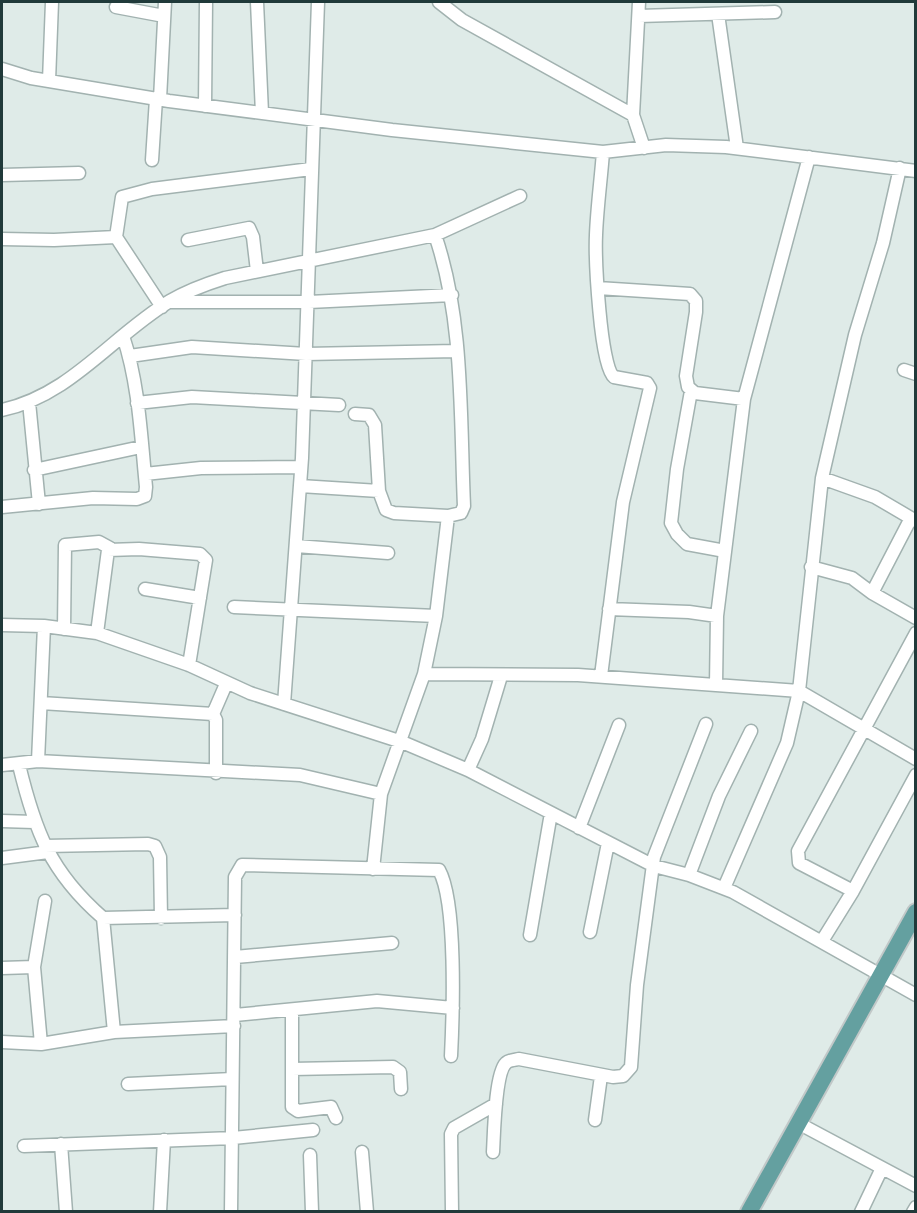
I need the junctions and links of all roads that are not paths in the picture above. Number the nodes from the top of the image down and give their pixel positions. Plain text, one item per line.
1 (52, 2) edge
2 (165, 2) edge
3 (206, 2) edge
4 (257, 2) edge
5 (318, 2) edge
6 (439, 2) edge
7 (639, 2) edge
8 (116, 7) dead end
9 (724, 10) edge
10 (775, 12) dead end
11 (164, 16) junction
12 (639, 16) junction
13 (2, 69) edge
14 (49, 81) junction
15 (158, 99) junction
16 (205, 106) junction
17 (261, 113) junction
18 (633, 115) junction
19 (313, 119) junction
20 (644, 148) junction
21 (736, 148) junction
22 (603, 152) junction
23 (809, 157) junction
24 (152, 160) dead end
25 (900, 168) junction
26 (311, 169) junction
27 (915, 171) edge
28 (79, 172) dead end
29 (2, 175) edge
30 (520, 196) dead end
31 (435, 235) junction
32 (116, 237) junction
33 (2, 238) edge
34 (188, 240) dead end
35 (307, 260) junction
36 (257, 271) junction
37 (598, 288) junction
38 (452, 295) junction
39 (309, 302) junction
40 (166, 304) junction
41 (123, 336) junction
42 (456, 351) junction
43 (306, 354) junction
44 (130, 356) junction
45 (691, 391) junction
46 (744, 399) junction
47 (29, 402) junction
48 (137, 403) junction
49 (304, 404) junction
50 (339, 405) dead end
51 (2, 410) edge
52 (355, 414) dead end
53 (141, 447) junction
54 (301, 467) junction
55 (34, 470) junction
56 (145, 474) junction
57 (822, 478) junction
58 (300, 486) junction
59 (380, 491) junction
60 (39, 504) junction
61 (2, 507) edge
62 (448, 516) junction
63 (913, 520) edge
64 (296, 546) junction
65 (110, 548) junction
66 (725, 551) junction
67 (388, 553) dead end
68 (811, 567) junction
69 (145, 589) dead end
70 (872, 593) junction
71 (200, 598) junction
72 (234, 607) dead end
73 (609, 609) junction
74 (291, 611) junction
75 (436, 616) junction
76 (717, 616) junction
77 (915, 618) edge
78 (2, 625) edge
79 (44, 626) junction
80 (64, 629) junction
81 (97, 633) junction
82 (915, 633) edge
83 (189, 665) junction
84 (424, 674) junction
85 (501, 676) junction
86 (601, 676) junction
87 (226, 684) junction
88 (716, 685) junction
89 (799, 691) junction
90 (41, 703) junction
91 (284, 704) junction
92 (213, 714) junction
93 (706, 724) dead end
94 (619, 725) dead end
95 (863, 729) junction
96 (751, 731) dead end
97 (402, 742) junction
98 (915, 759) edge
99 (38, 761) junction
100 (2, 765) edge
101 (19, 765) junction
102 (468, 770) junction
103 (216, 772) junction
104 (915, 775) edge
105 (381, 794) junction
106 (552, 813) junction
107 (2, 821) edge
108 (34, 822) junction
109 (579, 828) junction
110 (608, 843) junction
111 (46, 849) junction
112 (2, 858) edge
113 (654, 866) junction
114 (374, 869) junction
115 (689, 875) junction
116 (724, 888) junction
117 (853, 891) junction
118 (45, 901) dead end
119 (915, 912) edge
120 (235, 915) junction
121 (103, 918) junction
122 (161, 918) junction
123 (590, 932) dead end
124 (530, 935) dead end
125 (915, 935) edge
126 (822, 942) junction
127 (392, 943) dead end
128 (235, 957) junction
129 (2, 968) edge
130 (34, 968) junction
131 (886, 977) junction
132 (915, 995) edge
133 (453, 1008) junction
134 (292, 1011) junction
135 (234, 1020) junction
136 (114, 1032) junction
137 (2, 1042) edge
138 (41, 1044) junction
139 (451, 1056) dead end
140 (292, 1070) junction
141 (601, 1076) junction
142 (232, 1080) junction
143 (128, 1084) dead end
144 (401, 1089) dead end
145 (496, 1104) junction
146 (336, 1118) dead end
147 (595, 1120) dead end
148 (802, 1126) junction
149 (314, 1130) dead end
150 (233, 1138) junction
151 (165, 1140) junction
152 (61, 1144) junction
153 (24, 1146) dead end
154 (362, 1152) dead end
155 (493, 1152) dead end
156 (310, 1155) dead end
157 (882, 1168) junction
158 (915, 1186) edge
159 (915, 1207) edge
160 (66, 1212) edge
161 (159, 1212) edge
162 (231, 1212) edge
163 (312, 1212) edge
164 (367, 1212) edge
165 (452, 1212) edge
166 (749, 1212) edge
167 (761, 1212) edge
168 (861, 1212) edge
169 (913, 1212) edge

1 - 14 street
2 - 11 street
3 - 16 street
4 - 17 street
5 - 19 street
6 - 18 street
7 - 12 street
8 - 11 street
9 - 10 street
9 - 12 street
9 - 21 street
11 - 15 street
12 - 18 street
13 - 14 street
14 - 15 street
15 - 16 street
15 - 24 street
16 - 17 street
17 - 19 street
18 - 20 street
19 - 22 street
19 - 26 street
20 - 21 street
20 - 22 street
21 - 23 street
22 - 37 street
23 - 25 street
23 - 46 street
25 - 27 street
25 - 57 street
26 - 32 street
26 - 35 street
28 - 29 street
30 - 31 street
31 - 35 street
31 - 38 street
32 - 33 street
32 - 40 street
34 - 36 street
35 - 36 street
35 - 39 street
36 - 40 street
37 - 45 street
37 - 73 street
38 - 39 street
38 - 42 street
39 - 40 street
39 - 43 street
40 - 41 street
41 - 44 street
41 - 47 street
42 - 43 street
42 - 62 street
43 - 44 street
43 - 49 street
44 - 48 street
45 - 46 street
45 - 66 street
46 - 66 street
47 - 51 street
47 - 55 street
48 - 49 street
48 - 53 street
49 - 50 street
49 - 54 street
52 - 59 street
53 - 55 street
53 - 56 street
54 - 56 street
54 - 58 street
55 - 60 street
56 - 60 street
57 - 63 street
57 - 68 street
58 - 59 street
58 - 64 street
59 - 62 street
60 - 61 street
62 - 75 street
63 - 70 street
64 - 67 street
64 - 74 street
65 - 71 street
65 - 80 street
65 - 81 street
66 - 76 street
68 - 70 street
68 - 89 street
69 - 71 street
70 - 77 street
71 - 83 street
72 - 74 street
73 - 76 street
73 - 86 street
74 - 75 street
74 - 91 street
75 - 84 street
76 - 88 street
78 - 79 street
79 - 80 street
79 - 90 street
80 - 81 street
81 - 83 street
82 - 95 street
83 - 87 street
84 - 85 street
84 - 97 street
85 - 86 street
85 - 102 street
86 - 88 street
87 - 91 street
87 - 92 street
88 - 89 street
89 - 95 street
89 - 116 street
90 - 92 street
90 - 99 street
91 - 97 street
92 - 103 street
93 - 113 street
94 - 109 street
95 - 98 street
95 - 117 street
96 - 115 street
97 - 102 street
97 - 105 street
99 - 101 street
99 - 103 street
100 - 101 street
101 - 108 street
102 - 106 street
103 - 105 street
104 - 117 street
105 - 114 street
106 - 109 street
106 - 124 street
107 - 108 street
108 - 111 street
109 - 110 street
110 - 113 street
110 - 123 street
111 - 112 street
111 - 121 street
111 - 122 street
113 - 115 street
113 - 141 street
114 - 120 street
114 - 133 street
115 - 116 street
116 - 126 street
117 - 126 street
118 - 130 street
119 - 131 main road
120 - 122 street
120 - 128 street
121 - 122 street
121 - 136 street
125 - 131 main road
126 - 131 street
127 - 128 street
128 - 135 street
129 - 130 street
130 - 138 street
131 - 132 street
131 - 148 main road
133 - 134 street
133 - 139 street
134 - 135 street
134 - 140 street
135 - 136 street
135 - 142 street
136 - 138 street
137 - 138 street
140 - 144 street
140 - 146 street
141 - 145 street
141 - 147 street
142 - 143 street
142 - 150 street
145 - 155 street
145 - 165 street
148 - 157 street
148 - 166 main road
148 - 167 main road
149 - 150 street
150 - 151 street
150 - 162 street
151 - 152 street
151 - 161 street
152 - 153 street
152 - 160 street
154 - 164 street
156 - 163 street
157 - 158 street
157 - 168 street
159 - 169 street

